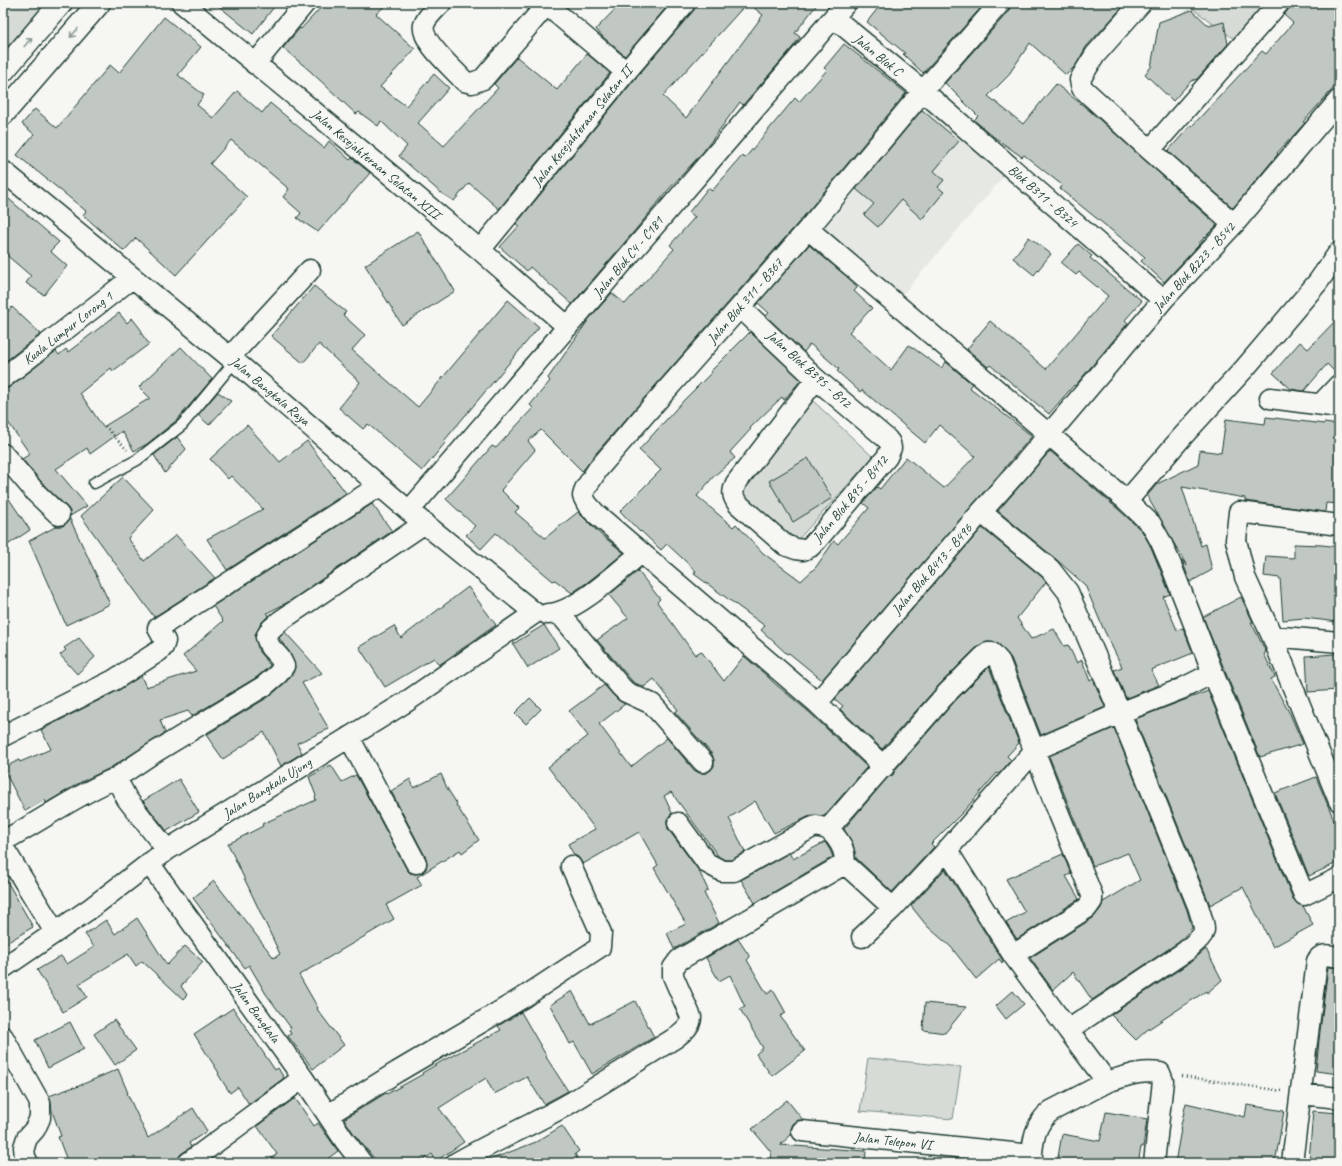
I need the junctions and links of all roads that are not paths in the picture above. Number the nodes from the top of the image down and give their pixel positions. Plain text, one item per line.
1 (61, 3) edge
2 (99, 3) edge
3 (182, 3) edge
4 (305, 3) edge
5 (441, 3) edge
6 (685, 3) edge
7 (1000, 3) edge
8 (1141, 3) edge
9 (1279, 3) edge
10 (547, 4) edge
11 (840, 10) edge
12 (255, 64) junction
13 (3, 71) edge
14 (626, 72) junction
15 (923, 91) junction
16 (1339, 100) edge
17 (3, 114) edge
18 (1150, 150) junction
19 (3, 171) edge
20 (1234, 224) junction
21 (808, 229) junction
22 (480, 250) junction
23 (1339, 252) edge
24 (310, 270) dead end
25 (132, 278) junction
26 (1163, 300) junction
27 (740, 307) junction
28 (568, 327) junction
29 (232, 359) junction
30 (3, 378) edge
31 (816, 379) junction
32 (1339, 386) edge
33 (1270, 398) dead end
34 (1330, 405) edge
35 (878, 430) joint
36 (1049, 435) junction
37 (3, 454) edge
38 (94, 483) dead end
39 (380, 486) junction
40 (1127, 501) junction
41 (981, 512) junction
42 (59, 515) dead end
43 (417, 517) junction
44 (1339, 525) edge
45 (641, 553) junction
46 (535, 613) junction
47 (559, 613) junction
48 (1272, 636) junction
49 (1339, 642) edge
50 (1213, 673) junction
51 (817, 703) junction
52 (1120, 713) junction
53 (3, 736) edge
54 (349, 737) junction
55 (1035, 750) junction
56 (703, 762) dead end
57 (884, 767) junction
58 (116, 778) junction
59 (1339, 801) edge
60 (678, 823) dead end
61 (828, 829) junction
62 (3, 841) edge
63 (3, 847) edge
64 (167, 850) junction
65 (947, 850) junction
66 (149, 862) junction
67 (416, 863) dead end
68 (844, 863) junction
69 (571, 866) dead end
70 (1339, 878) edge
71 (893, 908) junction
72 (55, 932) junction
73 (862, 937) dead end
74 (1013, 955) junction
75 (1339, 957) edge
76 (3, 968) edge
77 (1068, 1030) junction
78 (3, 1037) edge
79 (302, 1078) junction
80 (1107, 1082) junction
81 (1301, 1094) junction
82 (1339, 1098) edge
83 (328, 1115) junction
84 (802, 1131) dead end
85 (1032, 1159) edge
86 (28, 1163) edge
87 (188, 1163) edge
88 (362, 1163) edge
89 (456, 1163) edge
90 (1154, 1163) edge
91 (1292, 1163) edge

13 -> 1 main road
2 -> 17 main road
3 - 12 street, Jalan Kesejahteraan Selatan XIII
4 - 12 street
5 - 10 street
6 - 14 street, Jalan Kesejahteraan Selatan II
7 - 15 street, Jalan Blok 311 - B367
8 - 18 street
9 - 18 street
10 - 14 street
11 - 15 street, Jalan Blok C
11 - 28 street, Jalan Blok C4 - C181
12 - 22 street, Jalan Kesejahteraan Selatan XIII
14 - 22 street, Jalan Kesejahteraan Selatan II
15 - 21 street, Jalan Blok 311 - B367
15 - 26 street, Blok B311 - B324
16 - 20 street, Jalan Blok B223 - B542
18 - 20 street
19 - 25 street, Jalan Bangkala Raya
20 - 26 street, Jalan Blok B223 - B542
21 - 27 street, Jalan Blok 311 - B367
21 - 36 street
22 - 28 street, Jalan Kesejahteraan Selatan XIII
23 - 40 street
24 - 29 street
25 - 29 street, Jalan Bangkala Raya
25 - 30 street, Kuala Lumpur Lorong 1
26 - 36 street, Jalan Blok B223 - B542
27 - 31 street, Jalan Blok B395 - B12
27 - 45 street, Jalan Blok 311 - B367
28 - 43 street, Jalan Blok C4 - C181
29 - 38 lane
29 - 39 street, Jalan Bangkala Raya
31 - 35 street, Jalan Blok B395 - B12
31 - 35 street, Jalan Blok B95 - B412
32 - 34 street
33 - 34 street
36 - 40 street
36 - 41 street, Jalan Blok B413 - B496
37 - 42 street
39 - 43 street, Jalan Bangkala Raya
39 - 53 street
40 - 50 street
41 - 51 street, Jalan Blok B413 - B496
41 - 52 street
43 - 46 street, Jalan Bangkala Raya
43 - 58 street, Jalan Blok C4 - C181
44 - 48 street
45 - 47 street
45 - 51 street
46 - 47 street
46 - 54 street, Jalan Bangkala Ujung
47 - 56 street
48 - 49 street
48 - 59 street
50 - 52 street
50 - 70 street
51 - 57 street
52 - 55 street
52 - 77 street
54 - 64 street, Jalan Bangkala Ujung
54 - 67 street
55 - 57 street
55 - 65 street
55 - 74 street
57 - 61 street
58 - 62 street
58 - 64 street
60 - 61 street
61 - 68 street
63 - 72 street
64 - 66 street, Jalan Bangkala Ujung
65 - 71 street
65 - 74 street
66 - 72 street, Jalan Bangkala Ujung
66 - 79 street, Jalan Bangkala
68 - 71 street
68 - 89 street
69 - 83 street
71 - 73 street
72 - 76 street, Jalan Bangkala Ujung
74 - 77 street
75 - 81 street
77 - 80 street
78 - 86 street
79 - 83 street, Jalan Bangkala
79 - 87 street
80 - 85 street
80 - 90 street
81 - 82 street
81 - 91 street
83 - 88 street, Jalan Bangkala
84 - 85 street, Jalan Telepon VI

